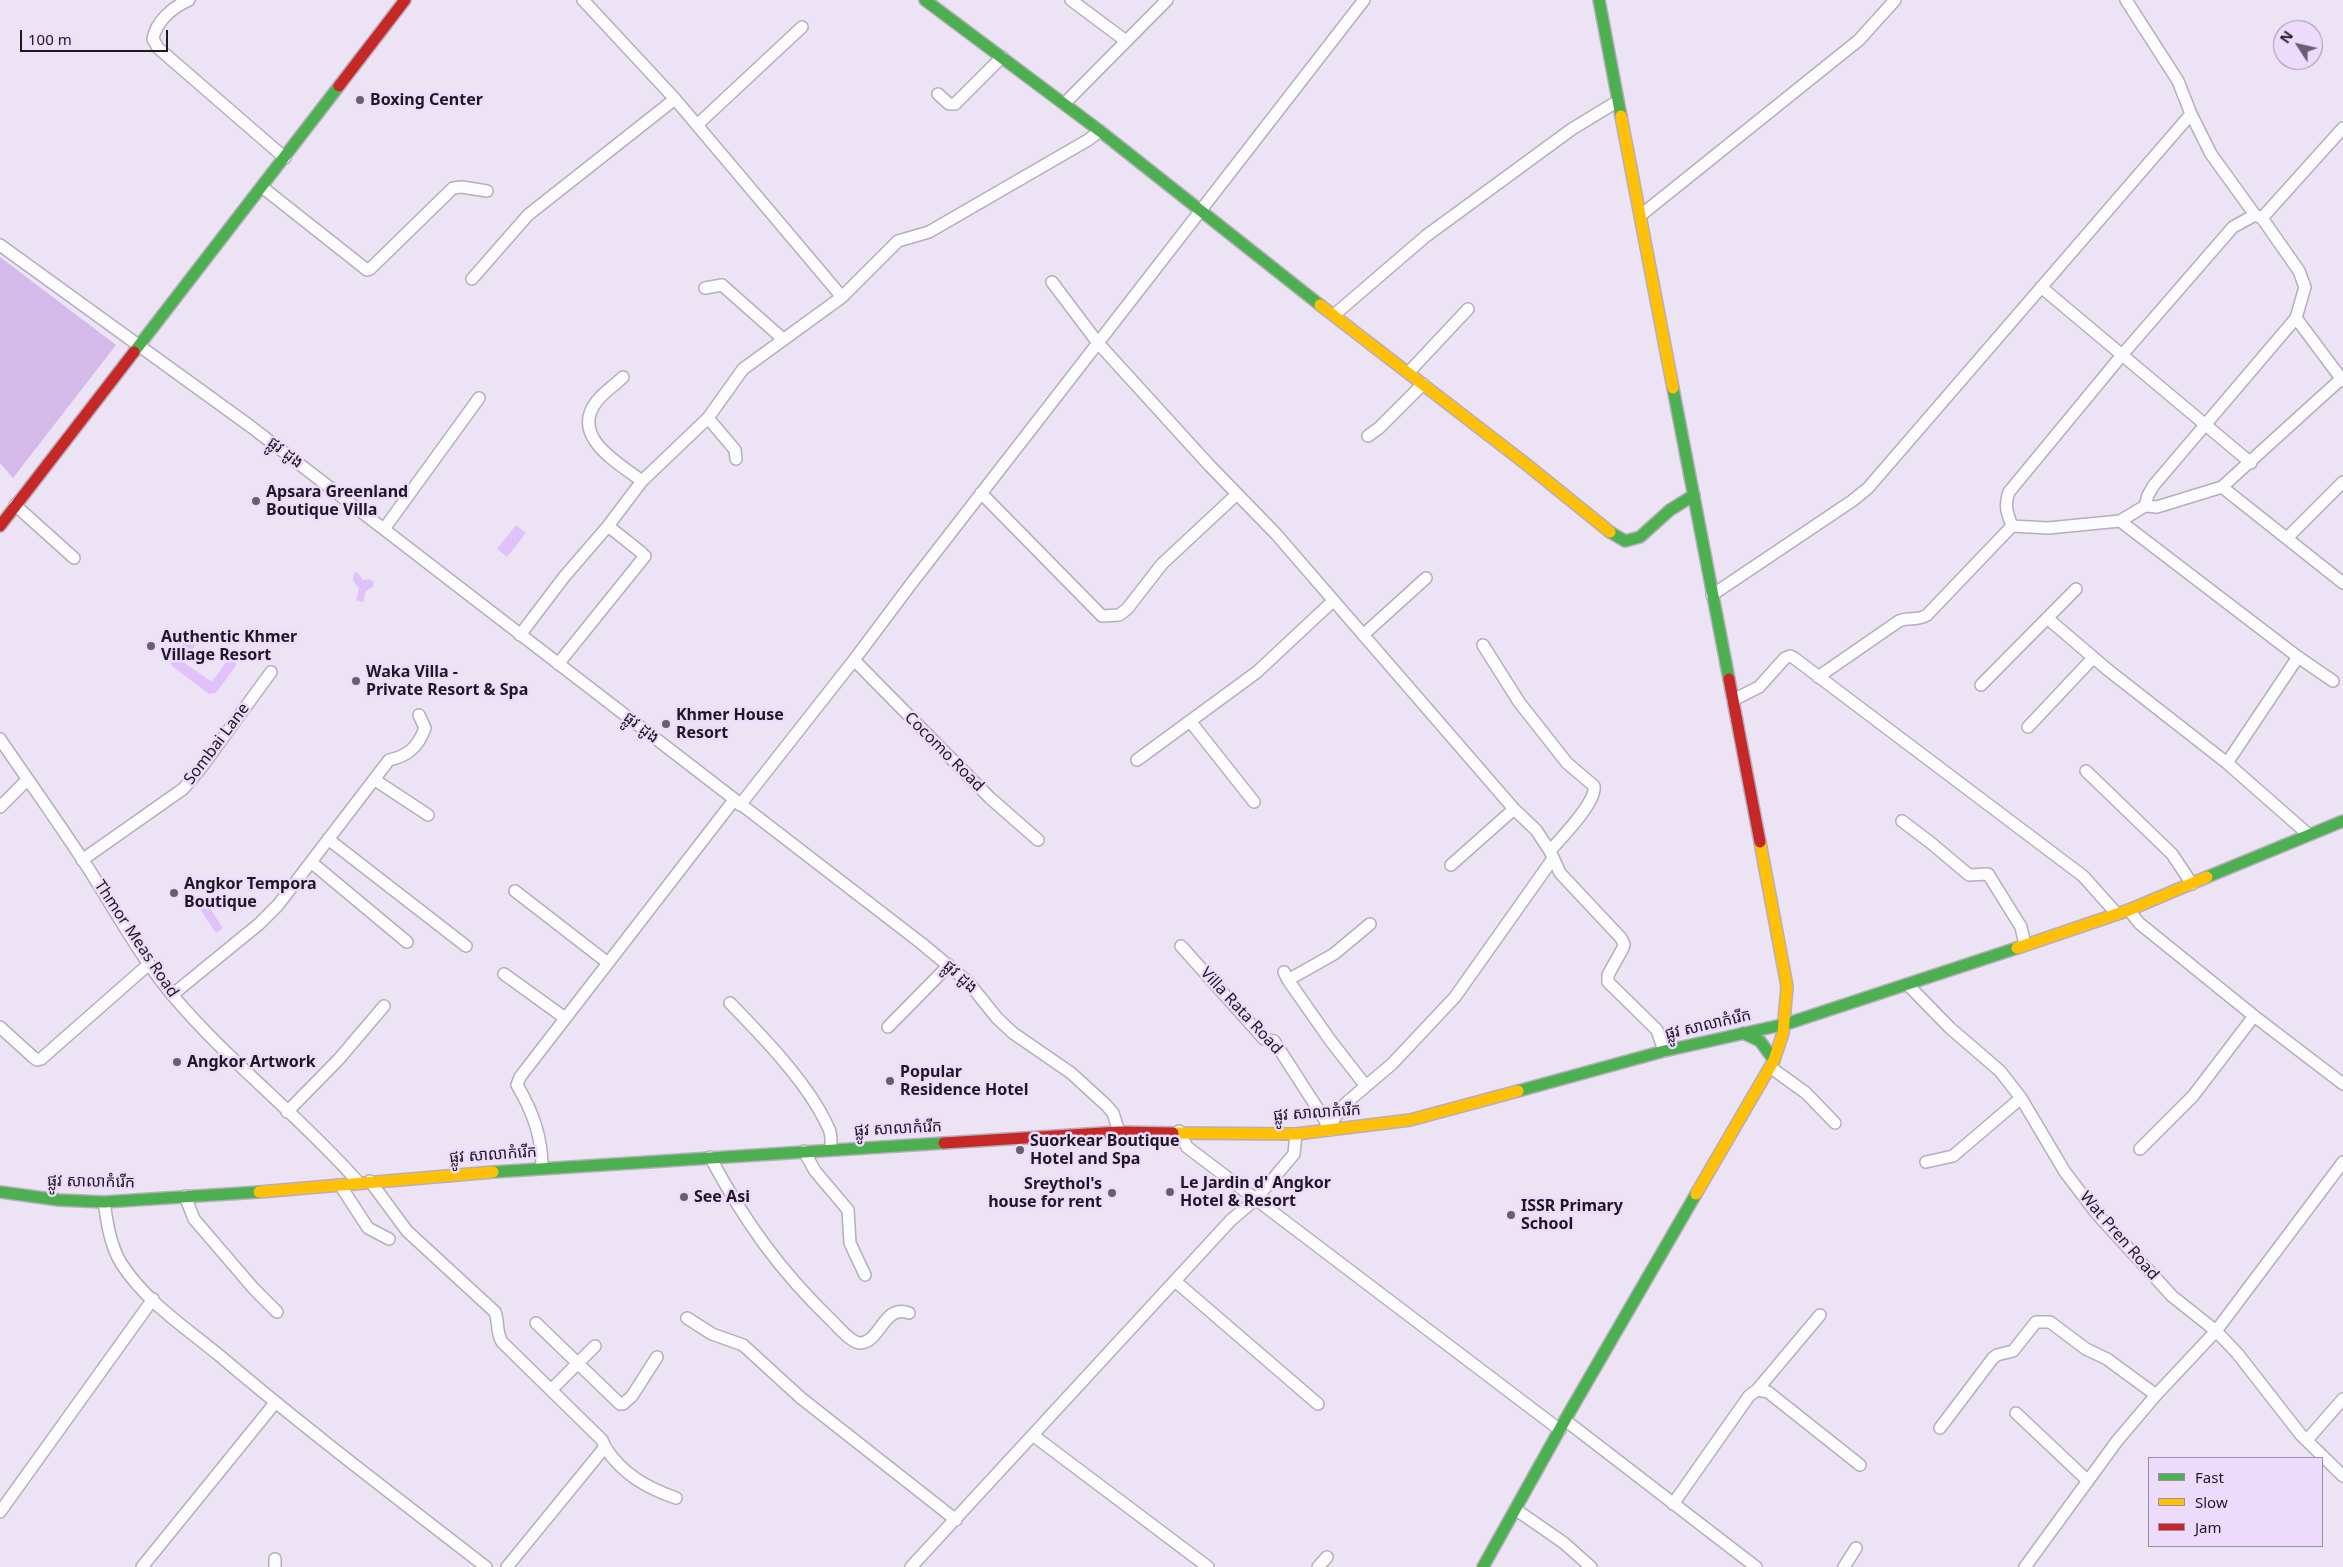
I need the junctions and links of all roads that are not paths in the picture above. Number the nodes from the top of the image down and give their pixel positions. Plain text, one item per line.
1 (189, 0) edge
2 (405, 0) edge
3 (583, 0) edge
4 (925, 0) edge
5 (1071, 0) edge
6 (1167, 0) edge
7 (1364, 0) edge
8 (1599, 0) edge
9 (1895, 0) edge
10 (2126, 0) edge
11 (802, 27) dead end
12 (1126, 42) junction
13 (1002, 57) junction
14 (938, 94) dead end
15 (675, 99) junction
16 (1618, 101) junction
17 (1064, 104) junction
18 (2191, 114) junction
19 (697, 126) junction
20 (2343, 128) edge
21 (1100, 131) junction
22 (285, 158) junction
23 (262, 187) junction
24 (487, 191) dead end
25 (1200, 210) junction
26 (1641, 215) junction
27 (2259, 217) junction
28 (0, 244) edge
29 (472, 278) dead end
30 (1052, 282) dead end
31 (2041, 286) junction
32 (705, 288) dead end
33 (842, 296) junction
34 (1468, 309) dead end
35 (1334, 315) junction
36 (2296, 318) junction
37 (783, 339) junction
38 (1098, 343) junction
39 (138, 345) junction
40 (2122, 356) junction
41 (1408, 372) junction
42 (623, 377) dead end
43 (2342, 380) edge
44 (1423, 384) junction
45 (479, 398) dead end
46 (708, 418) junction
47 (2204, 424) junction
48 (1368, 436) dead end
49 (736, 459) dead end
50 (2251, 463) junction
51 (642, 481) junction
52 (2343, 482) edge
53 (2222, 488) junction
54 (981, 494) junction
55 (1238, 494) junction
56 (1694, 495) junction
57 (15, 505) junction
58 (2145, 506) junction
59 (2120, 520) junction
60 (0, 526) edge
61 (608, 526) junction
62 (2012, 526) junction
63 (384, 530) junction
64 (2287, 538) junction
65 (74, 558) dead end
66 (1426, 578) dead end
67 (2343, 583) edge
68 (2076, 589) dead end
69 (1712, 595) junction
70 (1333, 601) junction
71 (2047, 618) junction
72 (1363, 634) junction
73 (520, 635) junction
74 (1483, 646) dead end
75 (2298, 657) junction
76 (2093, 658) junction
77 (854, 660) junction
78 (558, 664) junction
79 (271, 672) dead end
80 (1818, 677) junction
81 (2333, 681) dead end
82 (1981, 685) dead end
83 (1734, 700) junction
84 (419, 715) dead end
85 (1190, 721) junction
86 (2028, 727) dead end
87 (0, 739) edge
88 (1137, 760) dead end
89 (2226, 763) junction
90 (2086, 771) dead end
91 (27, 780) junction
92 (374, 780) junction
93 (737, 802) junction
94 (1254, 802) dead end
95 (0, 807) edge
96 (1514, 809) junction
97 (428, 814) dead end
98 (1902, 821) dead end
99 (2343, 821) edge
100 (2309, 835) junction
101 (328, 839) junction
102 (1038, 840) dead end
103 (90, 855) junction
104 (1551, 856) junction
105 (311, 862) junction
106 (1451, 865) dead end
107 (2187, 876) junction
108 (515, 891) dead end
109 (2129, 910) junction
110 (2117, 914) junction
111 (1370, 924) dead end
112 (407, 942) dead end
113 (2025, 945) junction
114 (466, 946) dead end
115 (1181, 946) dead end
116 (608, 963) junction
117 (149, 964) junction
118 (948, 965) junction
119 (504, 974) dead end
120 (1908, 985) junction
121 (172, 995) junction
122 (730, 1003) dead end
123 (384, 1006) dead end
124 (2254, 1016) junction
125 (565, 1018) junction
126 (1786, 1024) junction
127 (0, 1027) edge
128 (888, 1027) dead end
129 (1744, 1033) junction
130 (1664, 1051) junction
131 (1772, 1064) junction
132 (2343, 1084) edge
133 (1365, 1085) junction
134 (2021, 1098) junction
135 (287, 1112) junction
136 (1835, 1123) dead end
137 (1118, 1129) junction
138 (1328, 1130) junction
139 (1179, 1131) junction
140 (1296, 1134) junction
141 (2140, 1148) dead end
142 (831, 1149) junction
143 (804, 1151) junction
144 (710, 1157) junction
145 (1926, 1162) dead end
146 (2343, 1162) edge
147 (542, 1168) junction
148 (364, 1182) junction
149 (340, 1185) junction
150 (0, 1192) edge
151 (185, 1196) junction
152 (1256, 1200) junction
153 (104, 1202) junction
154 (389, 1239) dead end
155 (865, 1274) dead end
156 (1175, 1281) junction
157 (153, 1299) junction
158 (277, 1312) dead end
159 (909, 1314) dead end
160 (1820, 1315) dead end
161 (687, 1318) dead end
162 (536, 1323) dead end
163 (2216, 1331) junction
164 (595, 1346) dead end
165 (657, 1357) dead end
166 (578, 1364) junction
167 (550, 1390) junction
168 (1757, 1390) junction
169 (2156, 1395) junction
170 (2343, 1399) edge
171 (275, 1403) junction
172 (1318, 1404) dead end
173 (2016, 1413) dead end
174 (1563, 1425) junction
175 (1940, 1428) dead end
176 (1034, 1436) junction
177 (2307, 1440) junction
178 (605, 1447) junction
179 (2319, 1457) edge
180 (1860, 1465) dead end
181 (2326, 1467) edge
182 (2343, 1476) edge
183 (2088, 1481) junction
184 (676, 1498) dead end
185 (1673, 1504) junction
186 (1515, 1509) junction
187 (0, 1512) edge
188 (956, 1520) junction
189 (1856, 1548) dead end
190 (1327, 1556) dead end
191 (144, 1566) edge
192 (486, 1567) edge
193 (508, 1567) edge
194 (912, 1567) edge
195 (1208, 1567) edge
196 (1318, 1567) edge
197 (1483, 1567) edge
198 (1591, 1567) edge
199 (1756, 1567) edge
200 (1844, 1567) edge
201 (2025, 1567) edge

1 - 22 street
2 - 22 main road
3 - 15 street
4 - 13 main road
5 - 12 street
6 - 12 street
7 - 25 street
8 - 16 main road
9 - 26 street
10 - 18 street
11 - 19 street
12 - 17 street
13 - 14 street
13 - 17 main road
15 - 19 street
15 - 29 street
16 - 26 main road
16 - 35 street
17 - 21 main road
18 - 27 street
18 - 31 street
19 - 33 street
20 - 27 street
21 - 25 main road
21 - 33 street
22 - 23 main road
23 - 24 street
23 - 39 main road
25 - 35 main road
25 - 38 street
26 - 56 main road
27 - 36 street
27 - 40 street
28 - 39 street, ផ្លូវ ដូង
30 - 38 street
31 - 40 street
31 - 69 street
32 - 37 street
33 - 37 street
34 - 41 street
35 - 41 main road
36 - 43 street
36 - 47 street
37 - 46 street
38 - 54 street
38 - 55 street
39 - 57 main road
39 - 63 street, ផ្លូវ ដូង
40 - 47 street
40 - 62 street
41 - 44 main road
42 - 51 street
43 - 50 street
44 - 48 street
44 - 56 main road
45 - 63 street
46 - 49 street
46 - 51 street
47 - 50 street
47 - 58 street
50 - 53 street
51 - 61 street
52 - 64 street
53 - 58 street
53 - 64 street
54 - 55 street
54 - 77 street
55 - 70 street
56 - 69 main road
57 - 60 main road
57 - 65 street
58 - 59 street
59 - 62 street
59 - 75 street
61 - 73 street
61 - 78 street
62 - 80 street
63 - 73 street, ផ្លូវ ដូង
64 - 67 street
66 - 72 street
68 - 71 street
69 - 83 main road
70 - 72 street
70 - 85 street
71 - 76 street
71 - 82 street
72 - 96 street
73 - 78 street, ផ្លូវ ដូង
74 - 104 street
75 - 81 street
75 - 89 street
76 - 86 street
76 - 89 street
77 - 93 street
77 - 102 street, Cocomo Road
78 - 93 street, ផ្លូវ ដូង
79 - 103 street, Sombai Lane
80 - 83 street
80 - 110 street
83 - 126 main road
84 - 92 street
85 - 88 street
85 - 94 street
87 - 91 street, Thmor Meas Road
89 - 100 street
90 - 107 street
91 - 95 street
91 - 103 street, Thmor Meas Road
92 - 97 street
92 - 101 street
93 - 116 street
93 - 118 street, ផ្លូវ ដូង
96 - 104 street
96 - 106 street
98 - 113 street
99 - 100 main road, ផ្លូវ សាលាកំរើក
100 - 107 main road, ផ្លូវ សាលាកំរើក
101 - 105 street
101 - 114 street
103 - 117 street, Thmor Meas Road
104 - 130 street
104 - 133 street
105 - 112 street
105 - 121 street
107 - 109 main road, ផ្លូវ សាលាកំរើក
108 - 116 street
109 - 110 main road, ផ្លូវ សាលាកំរើក
109 - 124 street
110 - 113 main road, ផ្លូវ សាលាកំរើក
111 - 133 street
113 - 120 main road, ផ្លូវ សាលាកំរើក
115 - 138 street, Villa Rata Road
116 - 125 street
117 - 121 street, Thmor Meas Road
117 - 127 street
118 - 128 street
118 - 137 street, ផ្លូវ ដូង
119 - 125 street
120 - 126 main road, ផ្លូវ សាលាកំរើក
120 - 134 street, Wat Pren Road
121 - 135 street, Thmor Meas Road
122 - 142 street
123 - 135 street
124 - 132 street
124 - 141 street
125 - 147 street
126 - 129 main road, ផ្លូវ សាលាកំរើក
126 - 131 main road
129 - 130 main road, ផ្លូវ សាលាកំរើក
129 - 131 main road
130 - 138 main road, ផ្លូវ សាលាកំរើក
131 - 136 street
131 - 174 main road
133 - 138 street
134 - 145 street
134 - 163 street, Wat Pren Road
135 - 148 street, Thmor Meas Road
137 - 139 main road, ផ្លូវ សាលាកំរើក
137 - 142 main road, ផ្លូវ សាលាកំរើក
138 - 140 main road, ផ្លូវ សាលាកំរើក
139 - 140 main road, ផ្លូវ សាលាកំរើក
139 - 152 street
140 - 152 street
142 - 143 main road, ផ្លូវ សាលាកំរើក
143 - 144 main road, ផ្លូវ សាលាកំរើក
143 - 155 street
144 - 147 main road, ផ្លូវ សាលាកំរើក
144 - 159 street
146 - 163 street
147 - 148 main road, ផ្លូវ សាលាកំរើក
148 - 149 main road, ផ្លូវ សាលាកំរើក
148 - 167 street, Thmor Meas Road
149 - 151 main road, ផ្លូវ សាលាកំរើក
149 - 154 street
150 - 153 main road, ផ្លូវ សាលាកំរើក
151 - 153 main road, ផ្លូវ សាលាកំរើក
151 - 158 street
152 - 156 street
152 - 174 street
153 - 157 street
156 - 172 street
156 - 176 street
157 - 171 street
157 - 187 street
160 - 168 street
161 - 188 street
162 - 166 street
163 - 169 street
163 - 177 street, Wat Pren Road
164 - 166 street
165 - 166 street
166 - 167 street
167 - 178 street, Thmor Meas Road
168 - 180 street
168 - 185 street
169 - 175 street
169 - 183 street
170 - 177 street
171 - 191 street
171 - 192 street
173 - 183 street
174 - 185 street
174 - 186 main road
176 - 188 street
176 - 195 street
177 - 179 street, Wat Pren Road
178 - 184 street, Thmor Meas Road
178 - 193 street
181 - 182 street, Wat Pren Road
183 - 201 street
185 - 199 street
186 - 197 main road
186 - 198 street
188 - 194 street
189 - 200 street
190 - 196 street

